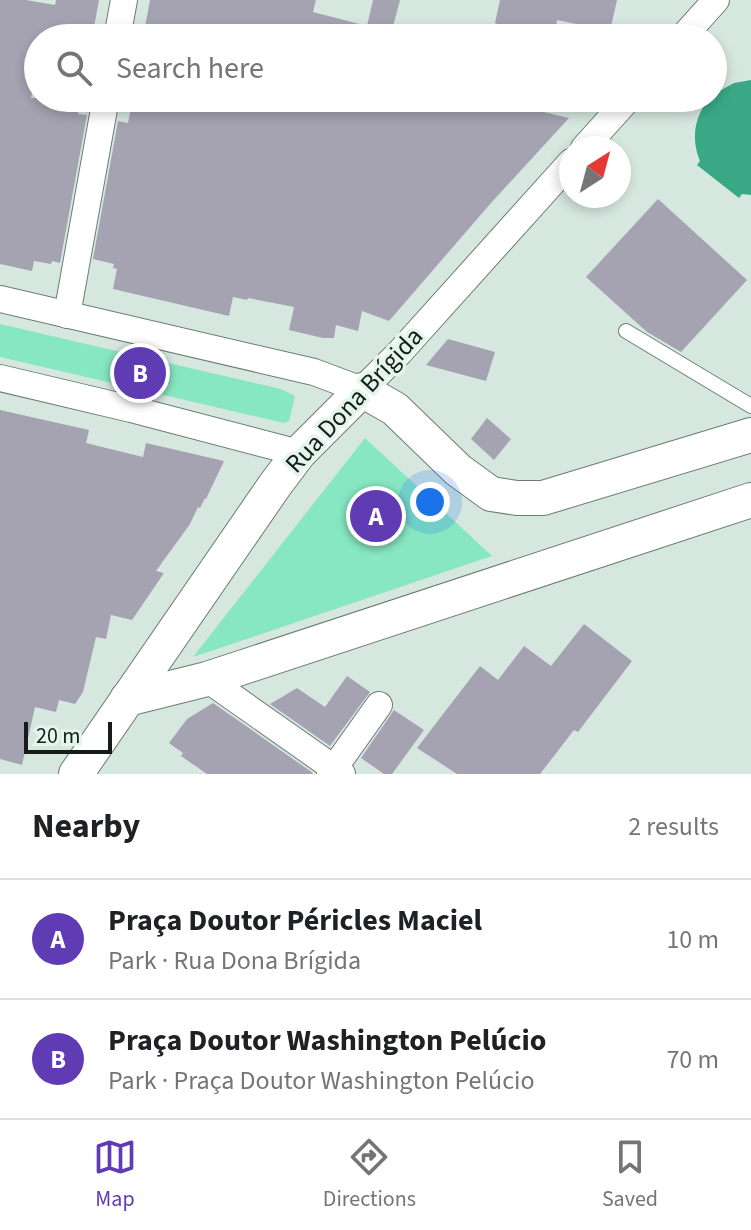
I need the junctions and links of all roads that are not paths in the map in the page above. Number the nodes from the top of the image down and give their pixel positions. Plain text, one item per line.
1 (124, 0) edge
2 (716, 0) edge
3 (120, 24) edge
4 (695, 24) edge
5 (103, 112) edge
6 (616, 112) edge
7 (595, 136) edge
8 (559, 175) edge
9 (0, 299) edge
10 (67, 315) junction
11 (626, 331) dead end
12 (0, 378) edge
13 (362, 390) junction
14 (751, 406) edge
15 (751, 435) edge
16 (299, 453) junction
17 (751, 500) edge
18 (207, 679) junction
19 (127, 699) junction
20 (379, 705) dead end
21 (335, 772) edge
22 (76, 774) edge

1 - 3 street
2 - 4 street
5 - 10 street
6 - 7 street
8 - 13 street, Rua Dona Brígida
9 - 10 street
10 - 13 street
11 - 14 lane
12 - 16 street
13 - 15 street
13 - 16 street, Rua Dona Brígida
16 - 19 street, Rua Dona Brígida
17 - 18 street
18 - 19 street
18 - 21 street
19 - 22 street, Rua Dona Brígida
20 - 21 street

